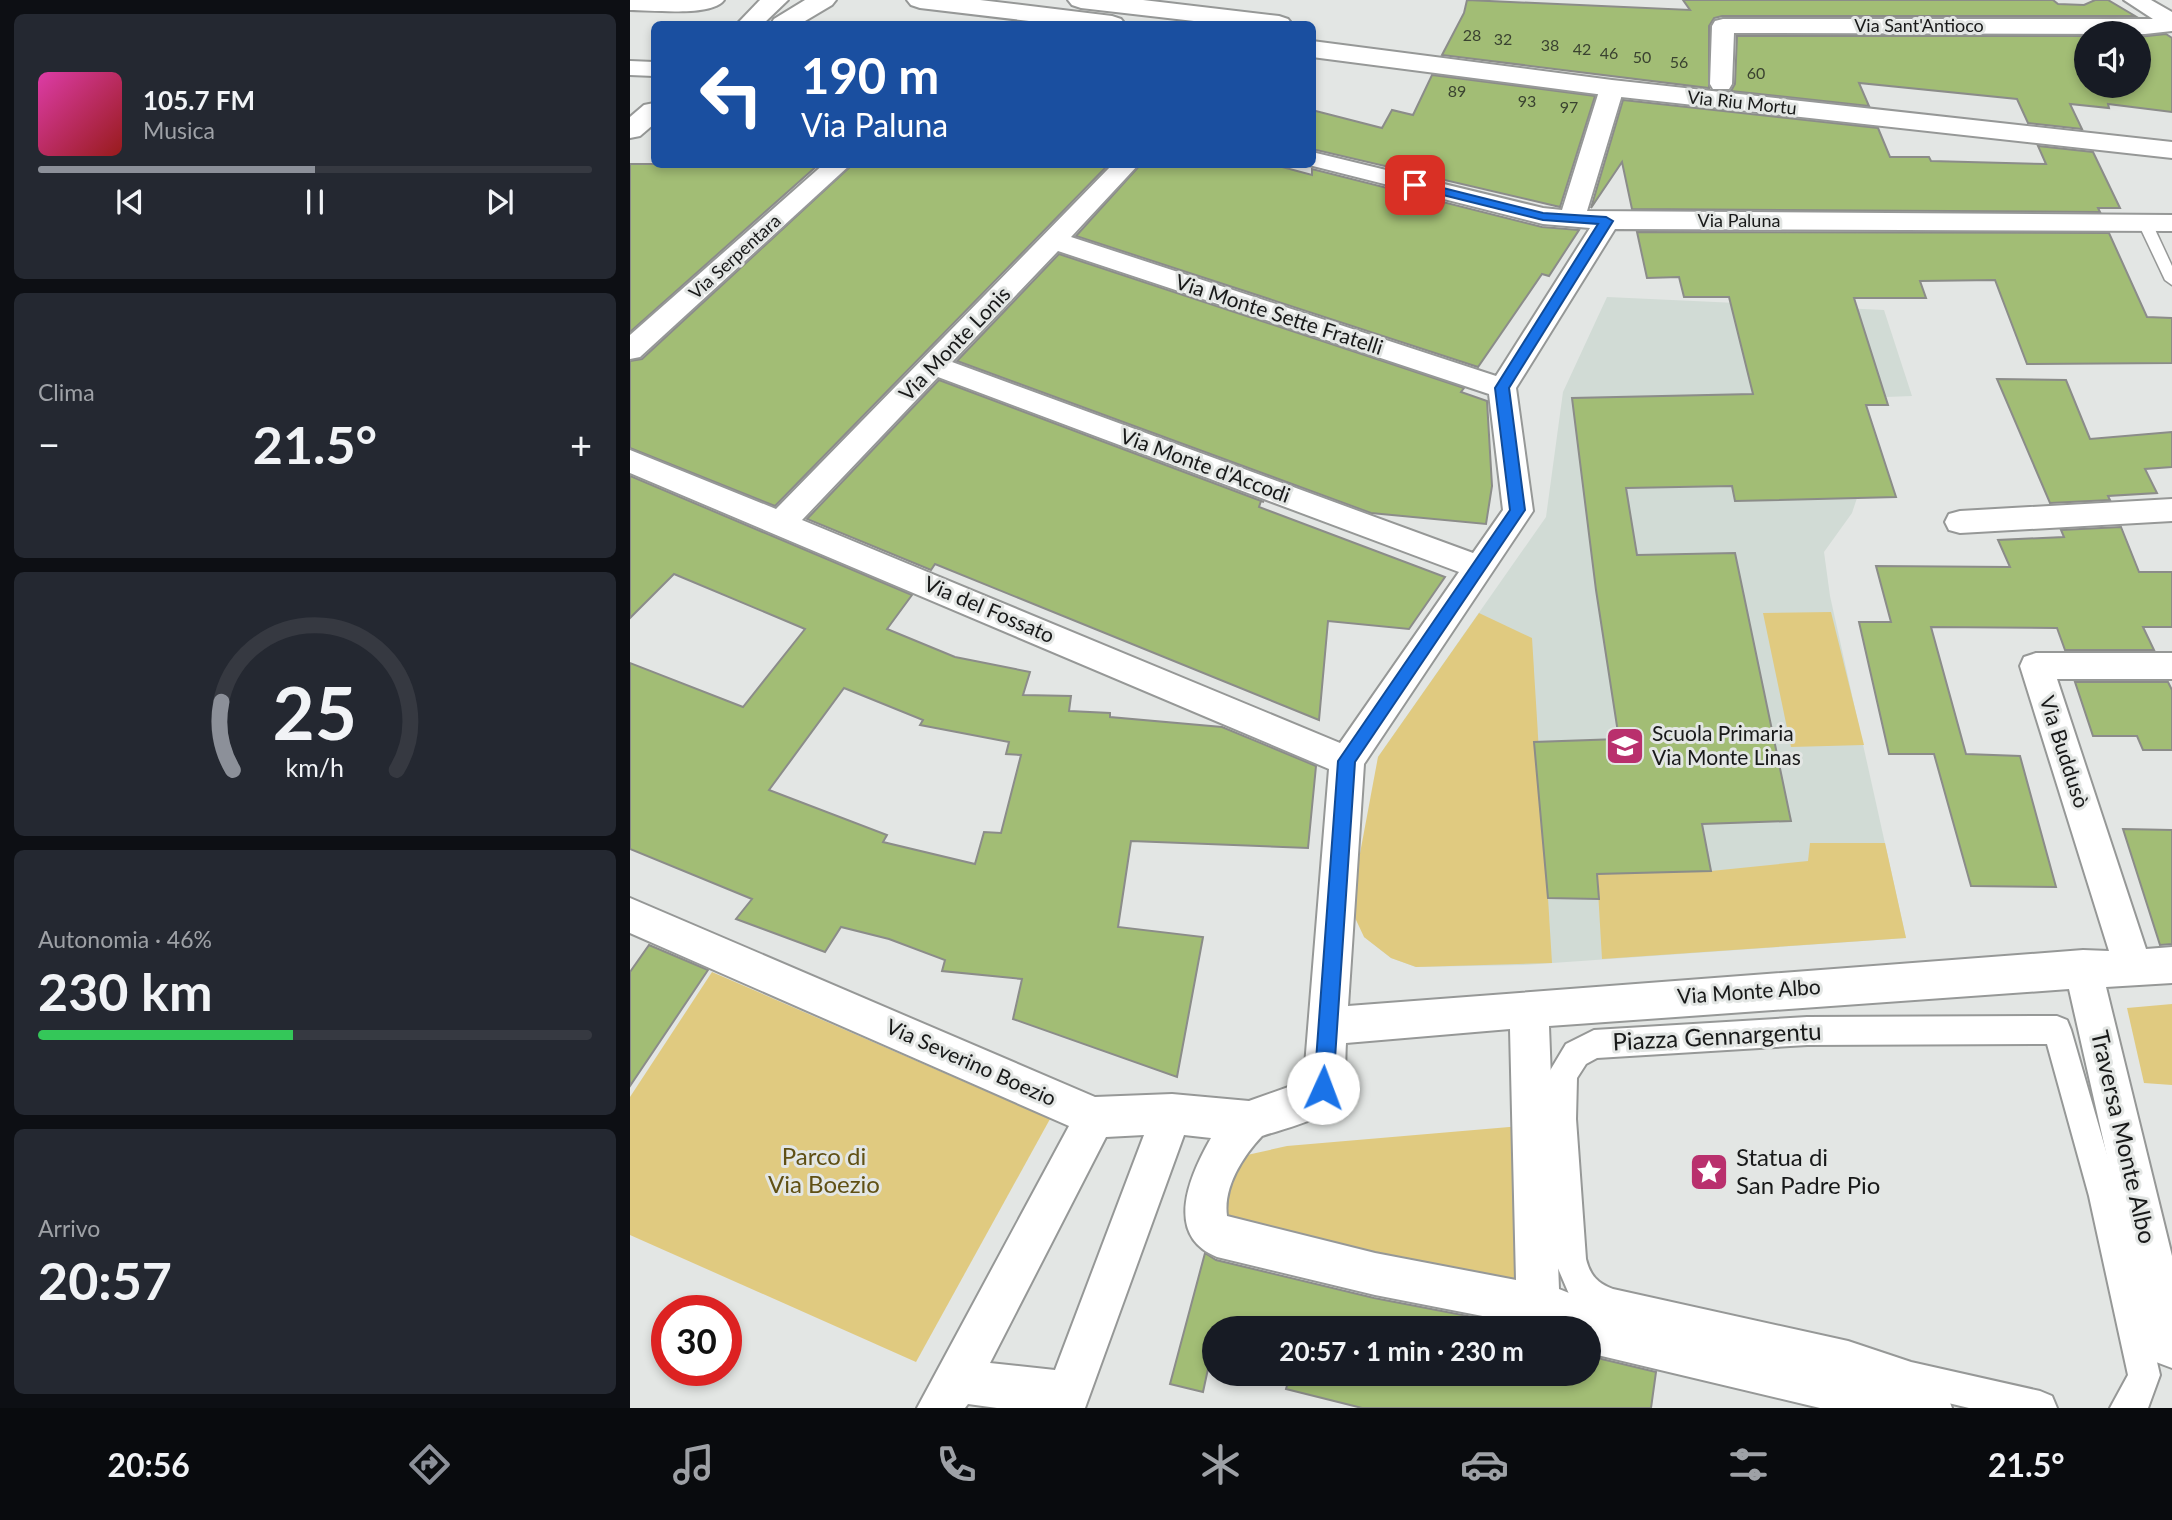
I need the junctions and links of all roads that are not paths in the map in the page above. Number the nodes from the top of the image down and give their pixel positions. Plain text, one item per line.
1 (713, 0) edge
2 (775, 0) edge
3 (789, 0) edge
4 (823, 0) edge
5 (920, 0) edge
6 (1081, 0) edge
7 (2135, 0) edge
8 (630, 5) edge
9 (752, 21) edge
10 (765, 21) edge
11 (788, 21) edge
12 (1091, 21) edge
13 (1254, 21) edge
14 (2172, 22) edge
15 (1316, 30) edge
16 (1316, 49) edge
17 (630, 68) edge
18 (651, 69) edge
19 (1721, 84) junction
20 (1612, 88) junction
21 (651, 113) edge
22 (2172, 127) edge
23 (630, 130) edge
24 (2172, 150) edge
25 (1316, 160) edge
26 (835, 168) edge
27 (1124, 168) edge
28 (1572, 219) junction
29 (1606, 221) junction
30 (2145, 223) junction
31 (2172, 223) edge
32 (1055, 242) junction
33 (2172, 280) edge
34 (630, 351) edge
35 (932, 365) junction
36 (1502, 388) junction
37 (630, 461) edge
38 (2172, 510) edge
39 (1960, 522) dead end
40 (781, 523) junction
41 (1478, 567) junction
42 (2172, 666) edge
43 (1347, 761) junction
44 (630, 915) edge
45 (2172, 965) edge
46 (2083, 968) junction
47 (2133, 968) junction
48 (1529, 1010) junction
49 (1326, 1026) junction
50 (1172, 1114) junction
51 (1094, 1117) junction
52 (1249, 1121) junction
53 (1538, 1305) junction
54 (1569, 1316) edge
55 (1601, 1334) edge
56 (2172, 1346) edge
57 (948, 1394) edge
58 (1930, 1408) edge
59 (2040, 1408) edge
60 (2127, 1408) edge

1 - 8 street
2 - 9 main road
3 - 10 main road
4 - 11 main road
5 - 12 main road
6 - 13 main road
7 - 14 street
14 - 19 street, Via Sant'Antioco
15 - 19 main road, Via Riu Mortu
16 - 20 main road, Via Riu Mortu
17 - 18 street
19 - 22 main road, Via Riu Mortu
20 - 24 main road, Via Riu Mortu
20 - 28 street
21 - 23 main road
25 - 28 street, Via Paluna
26 - 34 street, Via Serpentara
27 - 32 street, Via Monte Lonis
28 - 29 street, Via Paluna
29 - 30 street, Via Paluna
29 - 36 street
30 - 31 street, Via Paluna
30 - 33 lane
32 - 35 street, Via Monte Lonis
32 - 36 street, Via Monte Sette Fratelli
35 - 40 street, Via Monte Lonis
35 - 41 street, Via Monte d'Accodi
36 - 41 street
37 - 40 street, Via del Fossato
38 - 39 street
40 - 43 street, Via del Fossato
41 - 43 street
42 - 47 street, Via Buddusò
43 - 49 street
44 - 51 street, Via Severino Boezio
45 - 47 street, Via Monte Albo
46 - 47 street, Via Monte Albo
46 - 48 street, Via Monte Albo
46 - 56 street, Traversa Monte Albo
48 - 49 street, Via Monte Albo
48 - 53 street
49 - 52 street, Via Severino Boezio
50 - 51 street, Via Severino Boezio
50 - 52 street, Via Severino Boezio
50 - 57 street
51 - 57 street
52 - 53 street
53 - 54 street
55 - 58 street
59 - 60 street, Piazza Gennargentu

